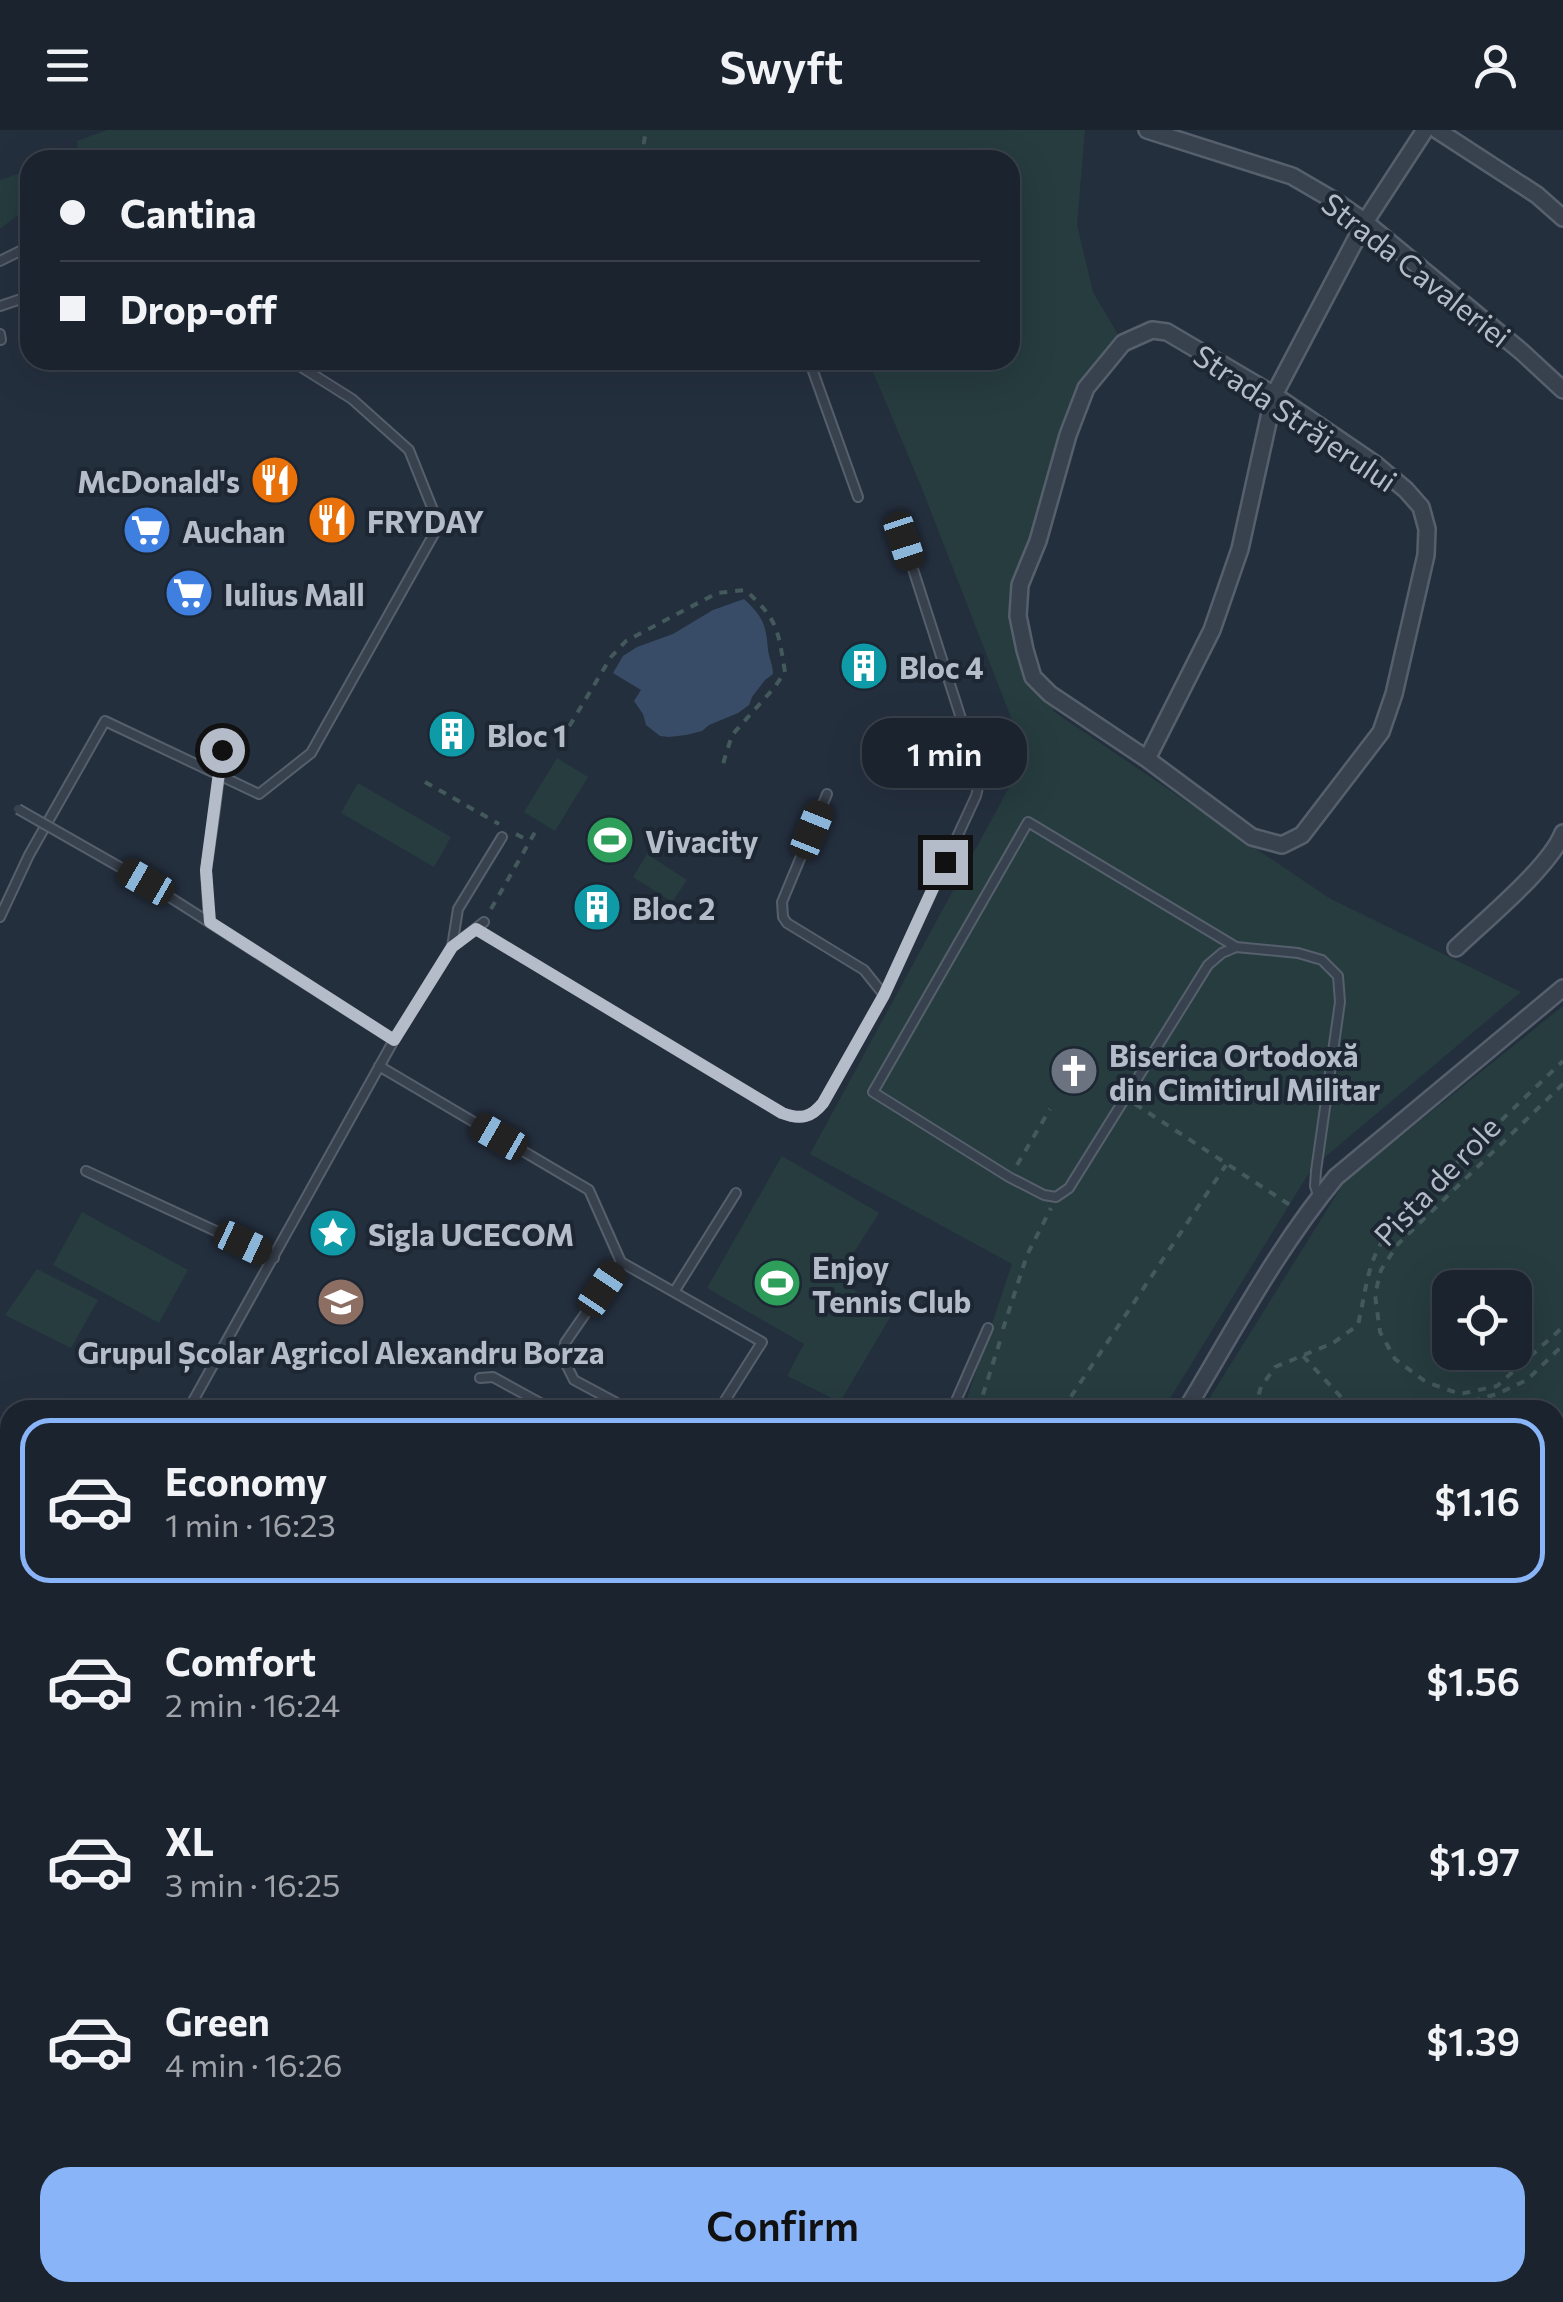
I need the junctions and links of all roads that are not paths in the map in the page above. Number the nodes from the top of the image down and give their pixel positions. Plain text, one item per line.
1 (1146, 130) edge
2 (1425, 130) edge
3 (1437, 130) edge
4 (1563, 218) edge
5 (1365, 222) junction
6 (306, 370) edge
7 (813, 370) edge
8 (1563, 390) edge
9 (1274, 395) junction
10 (858, 497) dead end
11 (904, 541) dead end
12 (222, 750) dead end
13 (1146, 758) junction
14 (827, 794) dead end
15 (18, 808) dead end
16 (1563, 833) edge
17 (502, 837) dead end
18 (0, 917) edge
19 (210, 922) junction
20 (484, 922) road end
21 (476, 929) junction
22 (452, 947) junction
23 (1236, 947) junction
24 (1456, 948) dead end
25 (1563, 988) edge
26 (884, 995) junction
27 (394, 1040) junction
28 (379, 1066) junction
29 (86, 1170) dead end
30 (736, 1193) dead end
31 (1319, 1198) junction
32 (274, 1258) junction
33 (621, 1262) junction
34 (674, 1292) junction
35 (988, 1328) dead end
36 (480, 1378) dead end
37 (194, 1400) edge
38 (535, 1400) edge
39 (611, 1400) edge
40 (725, 1400) edge
41 (956, 1400) edge
42 (1192, 1400) edge

1 - 5 street, Strada Cavaleriei
2 - 5 street
3 - 4 street
5 - 8 street, Strada Cavaleriei
5 - 9 street
6 - 18 lane
7 - 10 lane
9 - 13 street
9 - 13 street, Strada Străjerului
9 - 13 street, Strada Străjerului
11 - 26 lane
12 - 19 lane, bridge
14 - 26 lane
15 - 19 lane, bridge
16 - 24 street
17 - 22 lane
19 - 27 lane
20 - 21 lane
21 - 22 lane
21 - 26 lane
22 - 27 lane
23 - 23 lane
23 - 31 lane
25 - 31 street
27 - 28 lane
28 - 32 lane
28 - 33 lane
29 - 32 lane
30 - 34 lane
31 - 42 street
32 - 37 lane
33 - 34 lane
33 - 39 lane
34 - 40 lane
35 - 41 lane
36 - 38 lane

